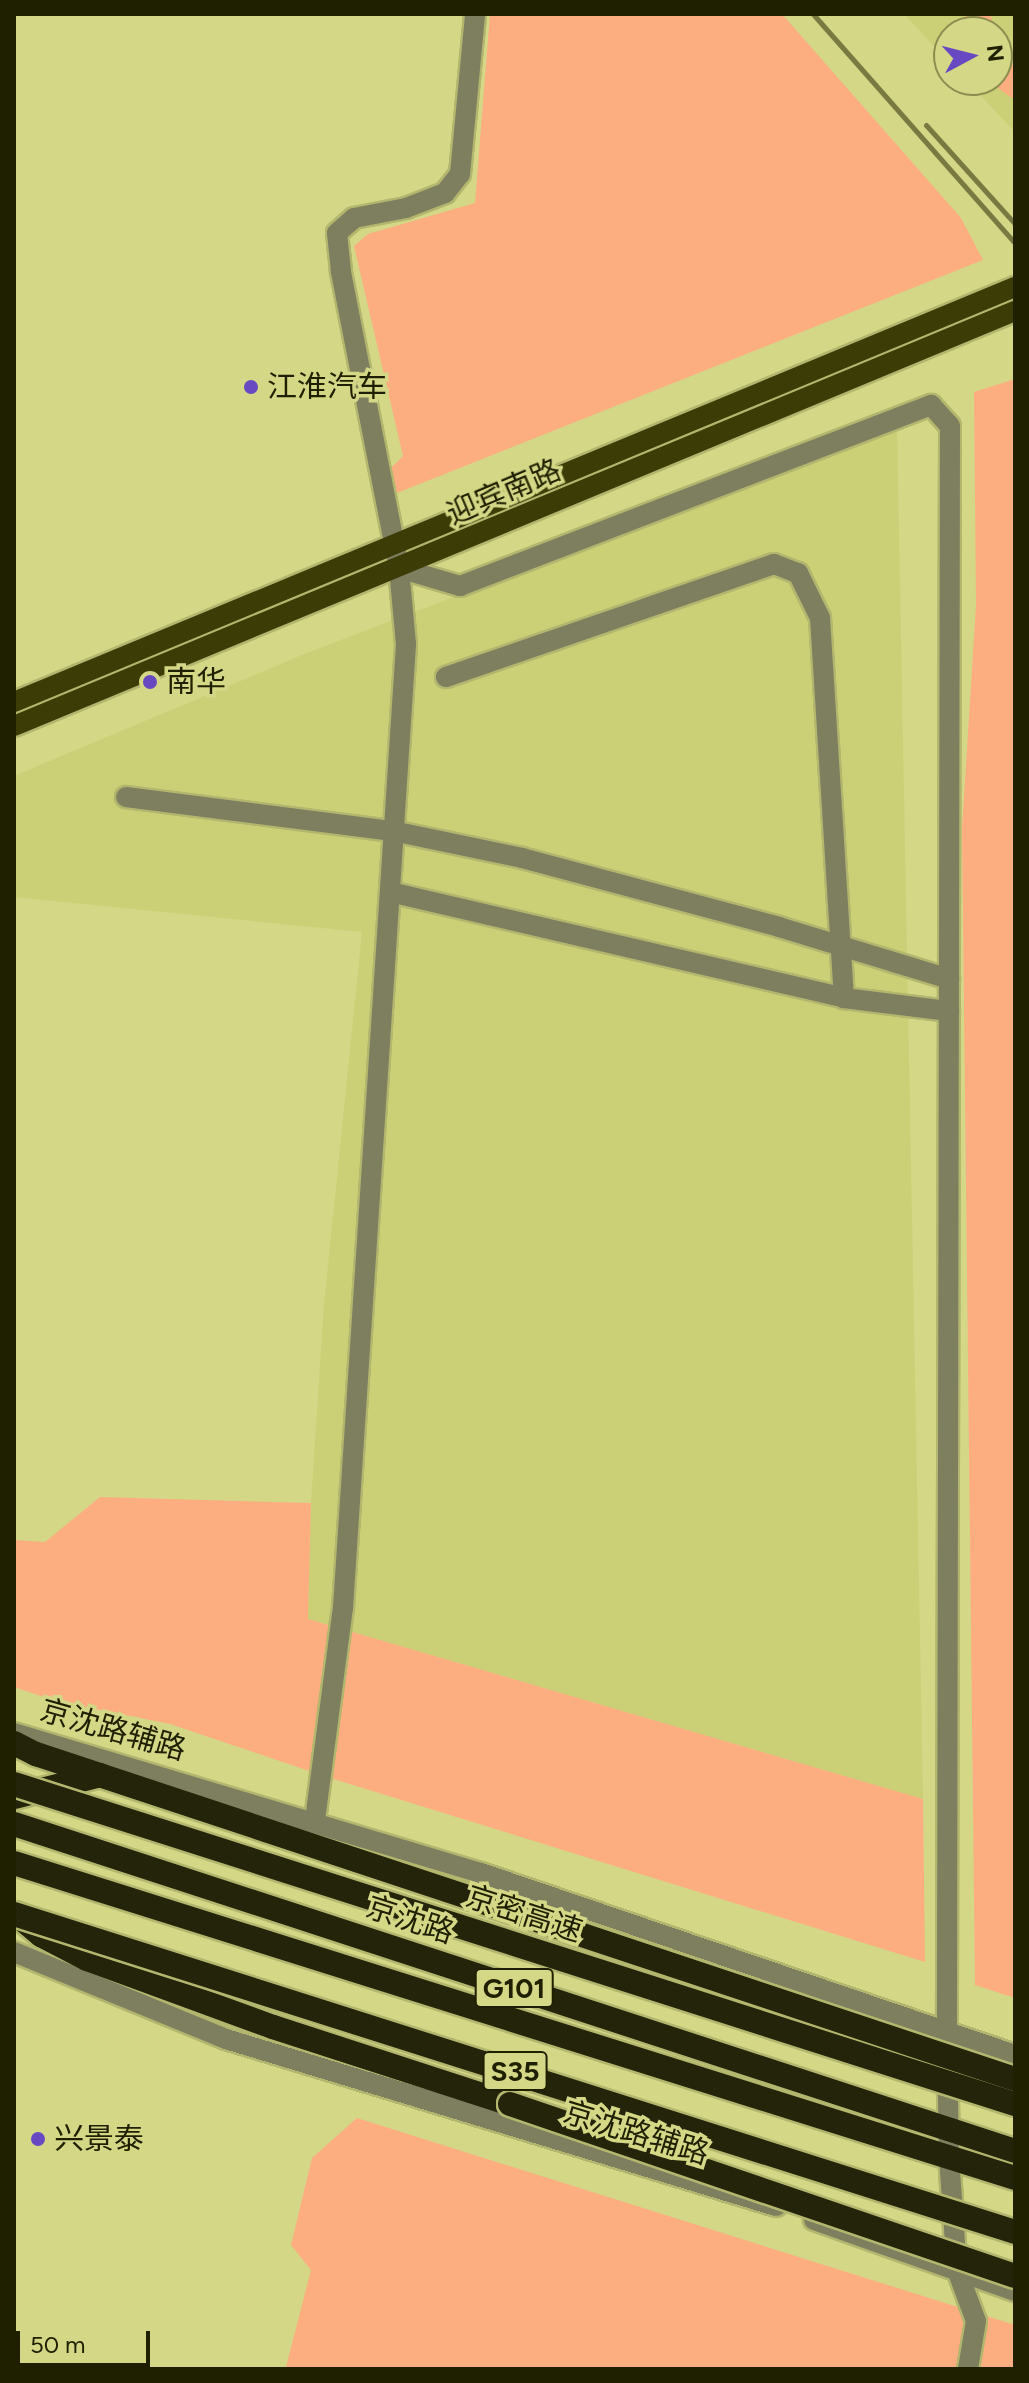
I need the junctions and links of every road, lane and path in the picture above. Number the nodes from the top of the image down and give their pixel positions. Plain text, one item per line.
1 (475, 14) edge
2 (1015, 287) edge
3 (1015, 311) edge
4 (394, 545) junction
5 (399, 568) junction
6 (446, 677) dead end
7 (14, 702) edge
8 (14, 726) edge
9 (126, 797) dead end
10 (393, 831) junction
11 (390, 892) junction
12 (842, 946) junction
13 (949, 979) junction
14 (844, 998) junction
15 (949, 1011) junction
16 (14, 1733) edge
17 (14, 1743) edge
18 (102, 1774) junction
19 (14, 1784) edge
20 (14, 1797) edge
21 (315, 1820) junction
22 (14, 1824) edge
23 (14, 1863) edge
24 (14, 1913) edge
25 (14, 1952) edge
26 (947, 2034) junction
27 (1015, 2055) edge
28 (1015, 2079) edge
29 (1015, 2104) edge
30 (948, 2129) junction
31 (1015, 2151) edge
32 (949, 2157) junction
33 (1015, 2178) edge
34 (1015, 2232) edge
35 (957, 2270) junction
36 (1015, 2276) edge
37 (1015, 2291) edge
38 (968, 2369) edge

1 - 4 street
2 - 4 main road, 迎宾南路
3 - 5 main road, 迎宾南路
4 - 5 street
4 - 7 main road, 迎宾南路
5 - 8 main road, 迎宾南路
5 - 10 street
5 - 13 street
6 - 12 street
9 - 10 street
10 - 11 street
10 - 12 street
11 - 14 street
11 - 21 street
12 - 13 street
12 - 14 street
13 - 15 street
14 - 15 street
15 - 26 street
16 - 21 street, 京沈路辅路
17 - 18 highway
18 - 20 highway
18 - 28 highway, bridge
19 - 29 highway, 京密高速, bridge
21 - 26 street, 京沈路辅路
22 - 30 highway, 京沈路 / G101
23 - 32 highway, G101
24 - 34 highway, S35, bridge
24 - 36 highway, bridge
25 - 35 street, 京沈路辅路
26 - 27 street, 京沈路辅路
26 - 30 street
30 - 31 highway, 京沈路 / G101
30 - 32 street
32 - 33 highway, G101
32 - 35 street
35 - 37 street, 京沈路辅路
35 - 38 street

